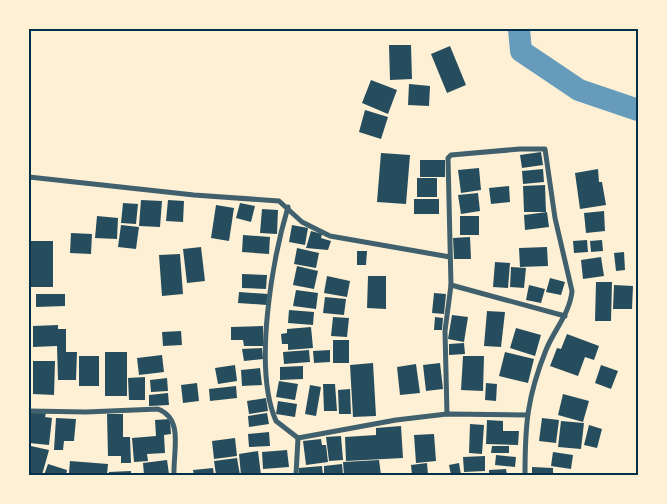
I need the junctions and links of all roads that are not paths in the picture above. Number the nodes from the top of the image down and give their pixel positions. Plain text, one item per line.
1 (29, 177) edge
2 (288, 207) junction
3 (450, 258) junction
4 (451, 285) junction
5 (565, 316) junction
6 (29, 411) edge
7 (447, 414) junction
8 (526, 414) junction
9 (298, 438) junction
10 (174, 475) edge
11 (296, 475) edge
12 (525, 475) edge

1 - 2 street
2 - 3 street
2 - 9 street
3 - 4 street
3 - 5 street
4 - 5 street
4 - 7 street
5 - 8 street
6 - 10 street
7 - 8 street
7 - 9 street
8 - 12 street
9 - 11 street

